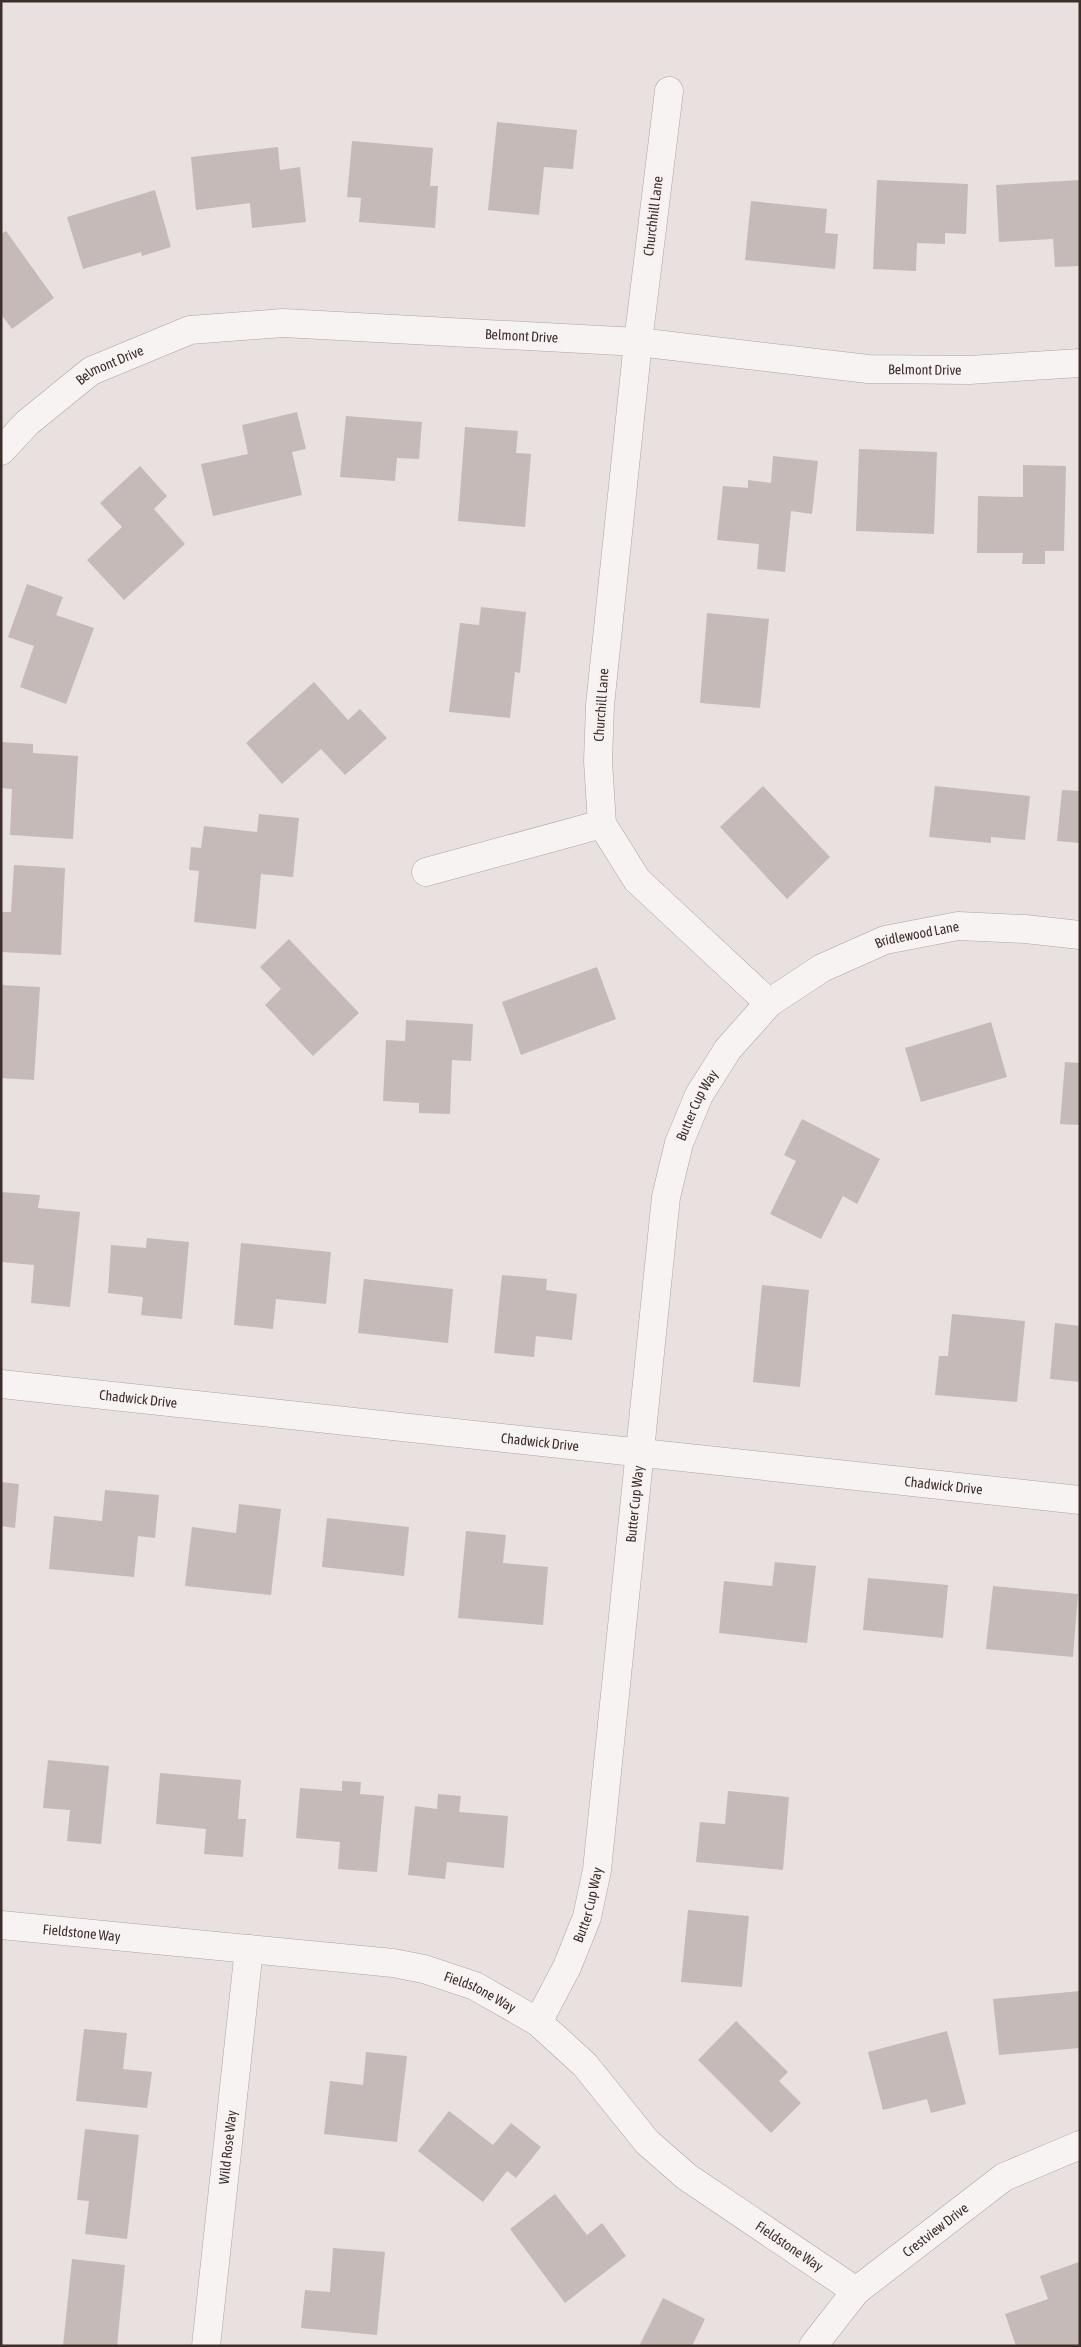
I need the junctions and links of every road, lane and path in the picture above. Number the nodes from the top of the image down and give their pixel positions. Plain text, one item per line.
1 (668, 90) dead end
2 (638, 342) junction
3 (1080, 363) edge
4 (1, 451) edge
5 (602, 824) junction
6 (426, 872) dead end
7 (1080, 935) edge
8 (769, 1003) junction
9 (1, 1384) edge
10 (640, 1452) junction
11 (1080, 1500) edge
12 (1, 1925) edge
13 (249, 1949) junction
14 (538, 2022) junction
15 (1080, 2145) edge
16 (856, 2291) junction
17 (206, 2346) edge
18 (813, 2346) edge

1 - 2 street, Churchhill Lane
2 - 3 street, Belmont Drive
2 - 4 street, Belmont Drive
2 - 5 street, Churchill Lane
5 - 6 street
5 - 8 street, Churchill Lane
7 - 8 street, Bridlewood Lane
8 - 10 street, Butter Cup Way
9 - 10 street, Chadwick Drive
10 - 11 street, Chadwick Drive
10 - 14 street, Butter Cup Way
12 - 13 street, Fieldstone Way
13 - 14 street, Fieldstone Way
13 - 17 street, Wild Rose Way
14 - 16 street, Fieldstone Way
15 - 16 street, Crestview Drive
16 - 18 street, Crestview Drive

